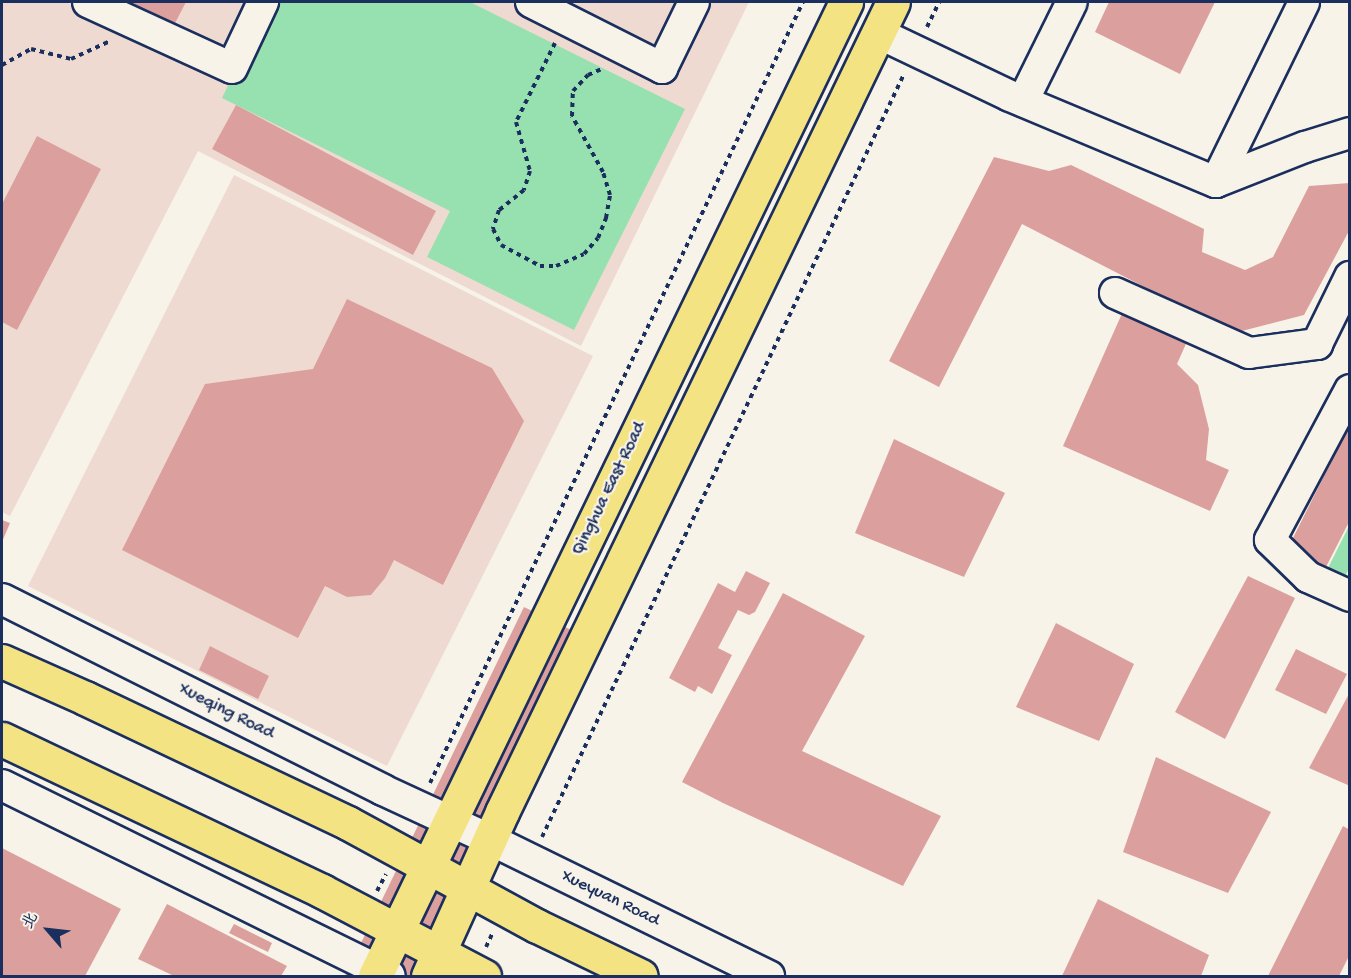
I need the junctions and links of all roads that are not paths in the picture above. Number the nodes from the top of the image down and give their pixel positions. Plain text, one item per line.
1 (88, 2) edge
2 (263, 2) edge
3 (531, 2) edge
4 (694, 2) edge
5 (846, 2) edge
6 (893, 2) edge
7 (1072, 2) edge
8 (1304, 2) edge
9 (571, 10) edge
10 (878, 33) junction
11 (1023, 101) junction
12 (1350, 133) edge
13 (1216, 182) junction
14 (1350, 277) edge
15 (1115, 293) dead end
16 (1350, 390) edge
17 (1350, 596) edge
18 (2, 599) edge
19 (2, 661) edge
20 (2, 739) edge
21 (2, 785) edge
22 (452, 821) junction
23 (489, 839) junction
24 (429, 867) junction
25 (466, 888) junction
26 (397, 931) junction
27 (434, 965) edge
28 (479, 974) edge
29 (381, 975) edge
30 (641, 976) edge
31 (769, 976) edge

1 - 2 street
3 - 9 street
4 - 9 street
5 - 22 main road, Qinghua East Road
6 - 10 main road
7 - 11 street
8 - 13 street
10 - 11 street
10 - 23 main road
11 - 13 street
12 - 13 street
14 - 15 street
16 - 17 street
18 - 22 street, Xueqing Road
19 - 24 main road
20 - 26 main road
21 - 29 street
22 - 23 street, Xueyuan Road
22 - 24 main road, Qinghua East Road
23 - 25 main road
23 - 31 street, Xueyuan Road
24 - 25 main road
24 - 26 main road, Qinghua East Road
25 - 27 main road
25 - 30 main road
26 - 27 main road
26 - 29 main road, Qinghua East Road
27 - 28 main road

